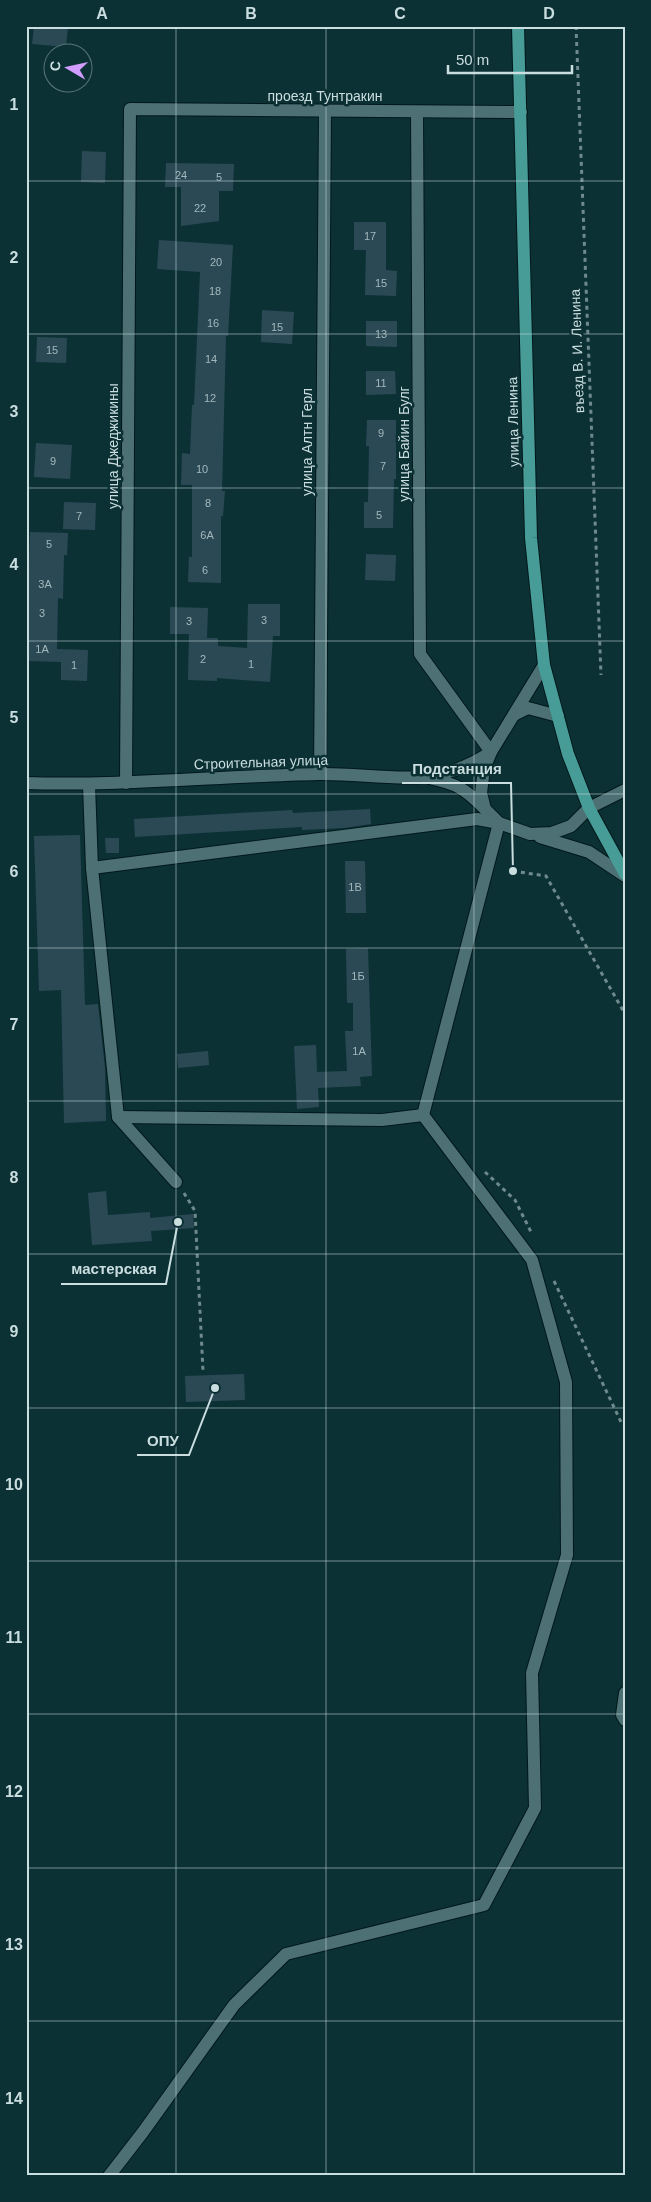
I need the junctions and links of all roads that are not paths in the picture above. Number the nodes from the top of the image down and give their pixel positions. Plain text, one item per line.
1 (518, 26) edge
2 (130, 109) joint
3 (324, 111) junction
4 (417, 112) junction
5 (521, 112) junction
6 (544, 665) junction
7 (514, 714) junction
8 (558, 716) junction
9 (491, 752) junction
10 (320, 774) junction
11 (424, 777) junction
12 (26, 783) edge
13 (126, 783) junction
14 (89, 785) junction
15 (625, 790) edge
16 (589, 808) junction
17 (485, 809) junction
18 (499, 823) junction
19 (530, 834) junction
20 (92, 868) junction
21 (625, 875) edge
22 (423, 1115) junction
23 (118, 1117) junction
24 (176, 1182) road end
25 (625, 1693) edge
26 (625, 1720) edge
27 (109, 2176) edge

1 - 5 main road, улица Ленина
2 - 3 street, проезд Тунтракин
2 - 13 street, улица Джеджикины
3 - 4 street, проезд Тунтракин
3 - 10 street, улица Алтн Герл
4 - 5 street, проезд Тунтракин
4 - 9 street, улица Байин Булг
5 - 6 main road, улица Ленина
6 - 7 street, Строительная улица
6 - 8 main road, улица Ленина
7 - 8 street
7 - 9 street, Строительная улица
8 - 16 main road, улица Ленина
9 - 11 street, Строительная улица
9 - 17 street, Строительная улица
10 - 11 street, Строительная улица
10 - 13 street, Строительная улица
11 - 17 street
12 - 14 street, Строительная улица
13 - 14 street, Строительная улица
14 - 20 street
15 - 16 street
16 - 19 street
16 - 21 main road, улица Ленина
17 - 18 street
18 - 19 street
18 - 20 street
18 - 22 street
19 - 21 street
20 - 23 street
22 - 23 street
22 - 27 street
23 - 24 street
25 - 26 street

